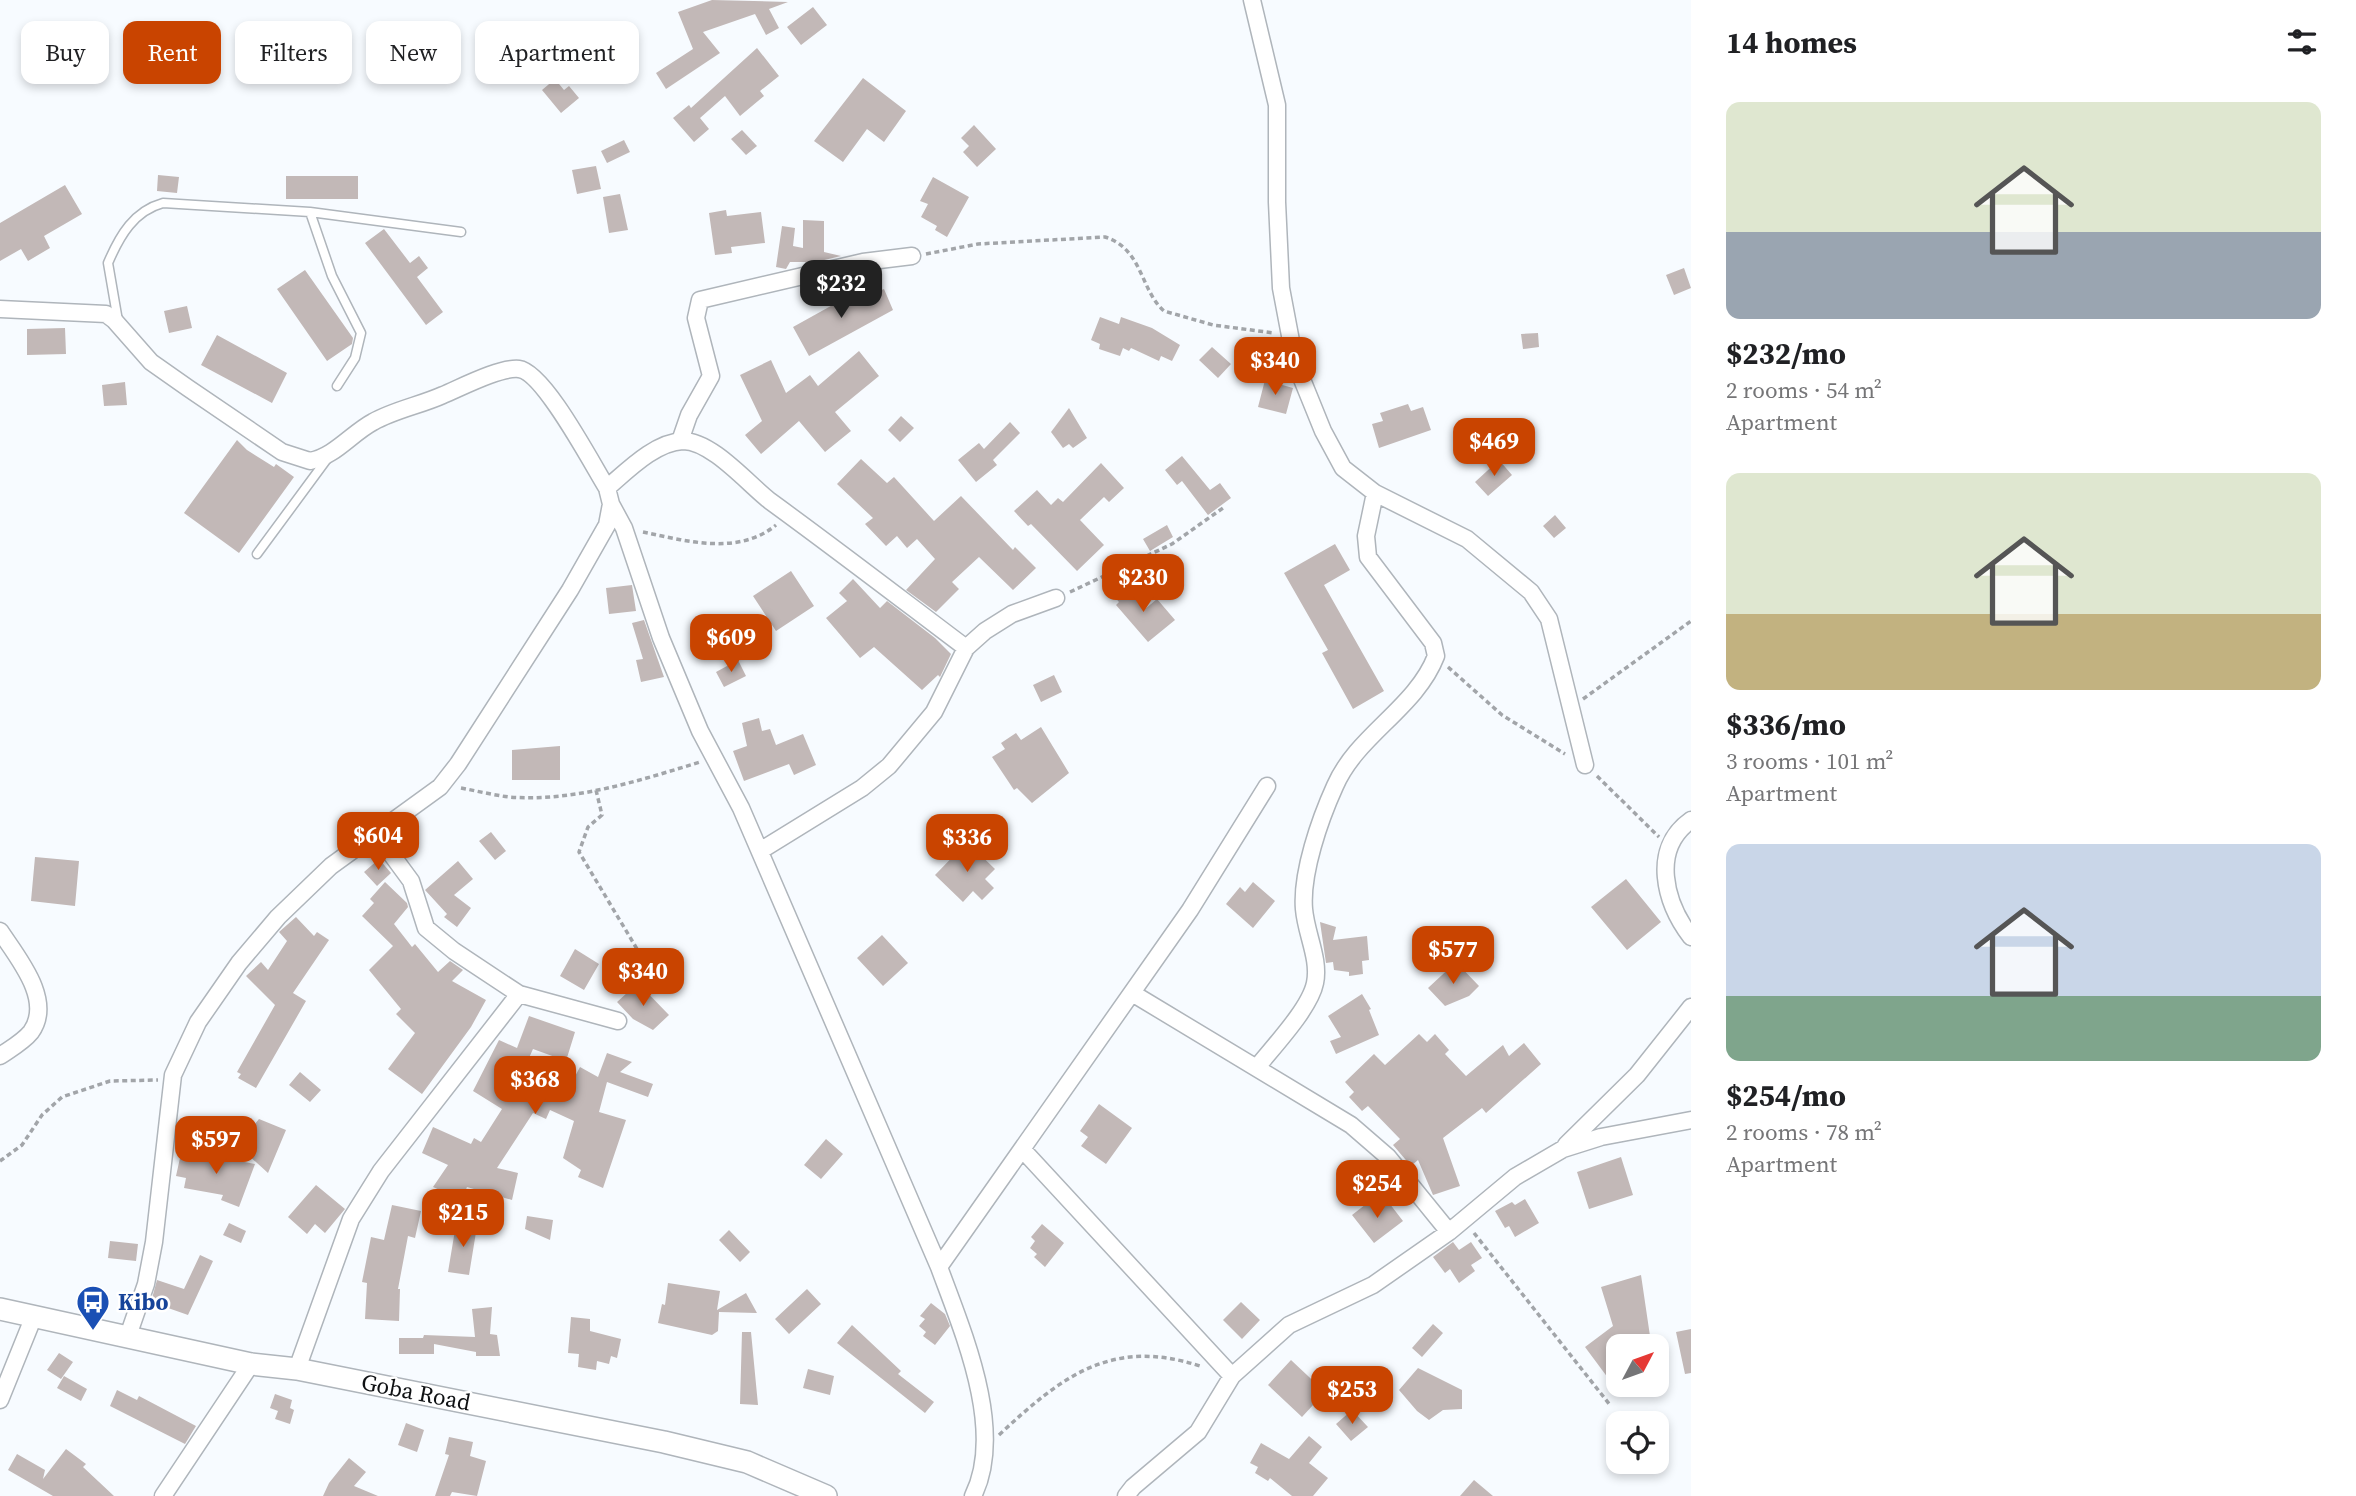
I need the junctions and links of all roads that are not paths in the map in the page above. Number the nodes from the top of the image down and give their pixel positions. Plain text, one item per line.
1 (1252, 0) edge
2 (310, 212) junction
3 (461, 232) dead end
4 (912, 256) road end
5 (0, 309) edge
6 (119, 324) junction
7 (337, 386) dead end
8 (680, 441) junction
9 (333, 451) junction
10 (607, 488) junction
11 (1375, 493) junction
12 (611, 504) junction
13 (257, 554) dead end
14 (1056, 598) road end
15 (967, 648) junction
16 (1585, 765) road end
17 (1268, 786) dead end
18 (1691, 820) edge
19 (375, 832) junction
20 (760, 851) junction
21 (0, 931) edge
22 (1691, 937) edge
23 (1132, 993) junction
24 (519, 994) junction
25 (1691, 1007) edge
26 (618, 1021) dead end
27 (0, 1056) edge
28 (1258, 1066) junction
29 (1691, 1120) edge
30 (1022, 1149) junction
31 (1563, 1149) junction
32 (1449, 1232) junction
33 (939, 1267) junction
34 (0, 1310) edge
35 (34, 1316) junction
36 (128, 1336) junction
37 (251, 1364) junction
38 (297, 1369) junction
39 (1232, 1376) junction
40 (0, 1400) edge
41 (804, 1492) edge
42 (163, 1496) edge
43 (826, 1496) edge
44 (973, 1496) edge
45 (1126, 1496) edge

1 - 11 street
2 - 3 lane
2 - 6 lane
2 - 7 lane
4 - 8 street
5 - 6 street
6 - 9 street
8 - 10 street
8 - 15 street
9 - 10 street
9 - 13 lane
10 - 12 street
11 - 16 street
11 - 28 street
12 - 19 street
12 - 20 street
14 - 15 street
15 - 20 street
17 - 23 street
18 - 22 street
19 - 24 street
19 - 36 street
20 - 33 street
21 - 27 street
23 - 28 street
23 - 30 street
24 - 26 street
24 - 38 street
25 - 31 street
28 - 32 street
29 - 31 street
30 - 33 street
30 - 39 street
31 - 32 street
32 - 39 street
33 - 44 street
34 - 35 main road, Goba Road
35 - 36 main road, Goba Road
35 - 40 street
36 - 37 main road, Goba Road
37 - 38 main road, Goba Road
37 - 42 street
38 - 41 main road, Goba Road
39 - 45 street
41 - 43 main road, Goba Road

